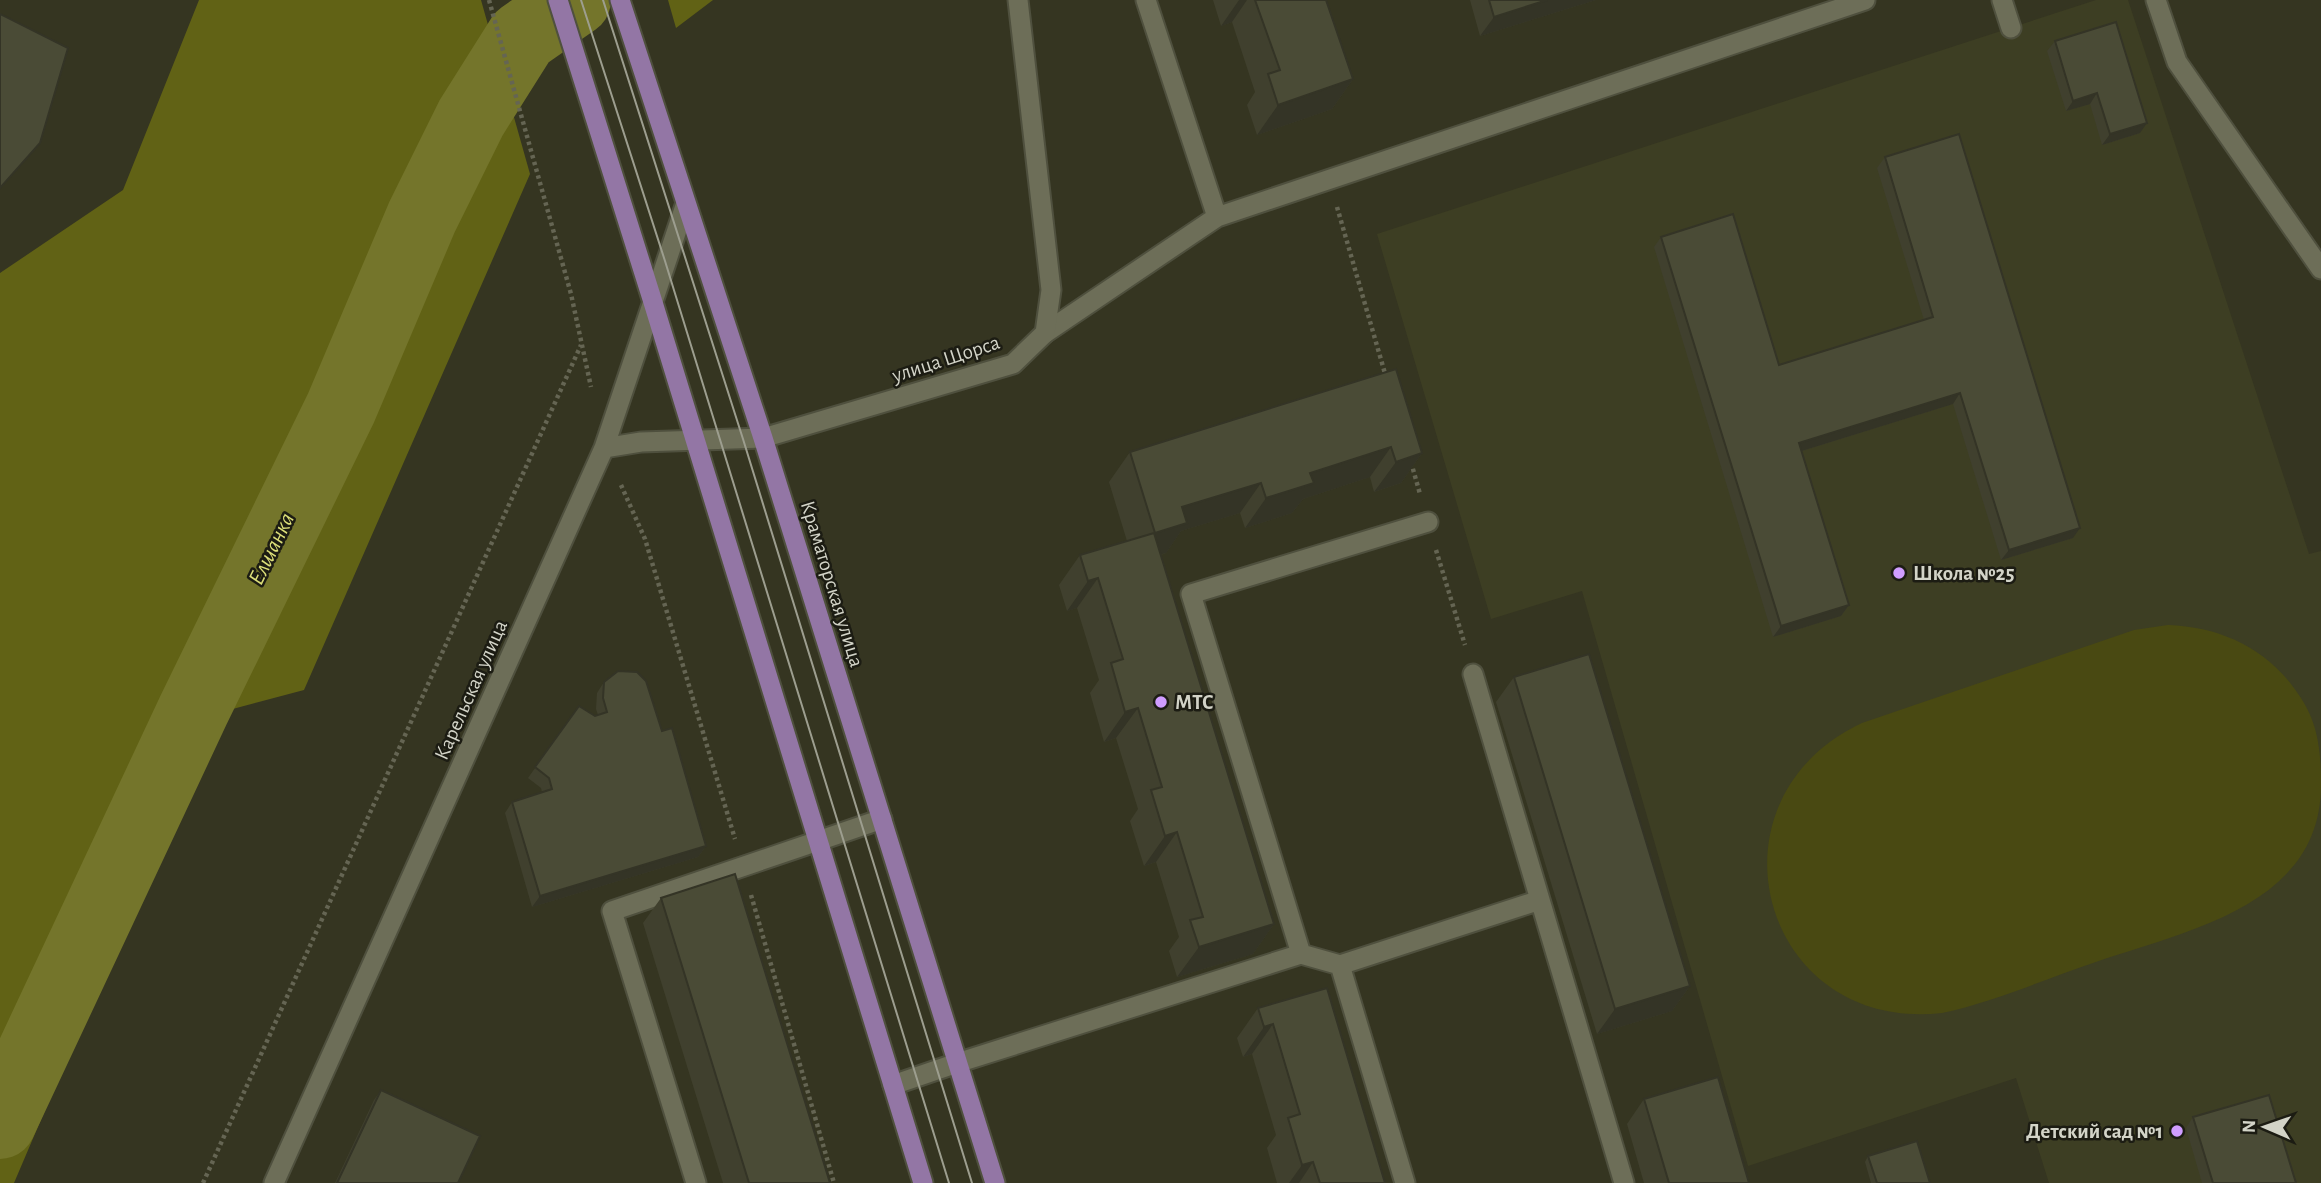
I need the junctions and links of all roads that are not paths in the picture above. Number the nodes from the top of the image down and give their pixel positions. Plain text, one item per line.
1 (558, 0) edge
2 (620, 0) edge
3 (1018, 0) edge
4 (1146, 0) edge
5 (1865, 0) edge
6 (2002, 0) edge
7 (2156, 0) edge
8 (2011, 28) dead end
9 (685, 206) junction
10 (1217, 217) junction
11 (2321, 269) edge
12 (653, 299) junction
13 (1045, 333) junction
14 (762, 438) junction
15 (695, 440) junction
16 (604, 448) junction
17 (1428, 522) road end
18 (1473, 674) road end
19 (882, 820) junction
20 (818, 841) junction
21 (1540, 900) junction
22 (1301, 954) junction
23 (1340, 965) junction
24 (957, 1063) junction
25 (893, 1084) junction
26 (274, 1183) edge
27 (696, 1183) edge
28 (923, 1183) edge
29 (995, 1183) edge
30 (1405, 1183) edge
31 (1624, 1183) edge

1 - 12 main road
2 - 9 main road, Краматорская улица
3 - 13 street
4 - 10 street
5 - 10 street, улица Щорса
6 - 8 street
7 - 11 street
9 - 12 street, Карельская улица
9 - 14 main road, Краматорская улица
10 - 13 street, улица Щорса
12 - 15 main road
12 - 16 street, Карельская улица
13 - 14 street, улица Щорса
14 - 15 street, улица Щорса
14 - 19 main road, Краматорская улица
15 - 16 street, улица Щорса
15 - 20 main road
16 - 26 street, Карельская улица
17 - 22 street
18 - 21 street
19 - 20 street
19 - 24 main road, Краматорская улица
20 - 25 main road
20 - 27 street
21 - 23 street
21 - 31 street
22 - 23 street
22 - 24 street
23 - 30 street
24 - 25 street
24 - 29 main road, Краматорская улица
25 - 28 main road

